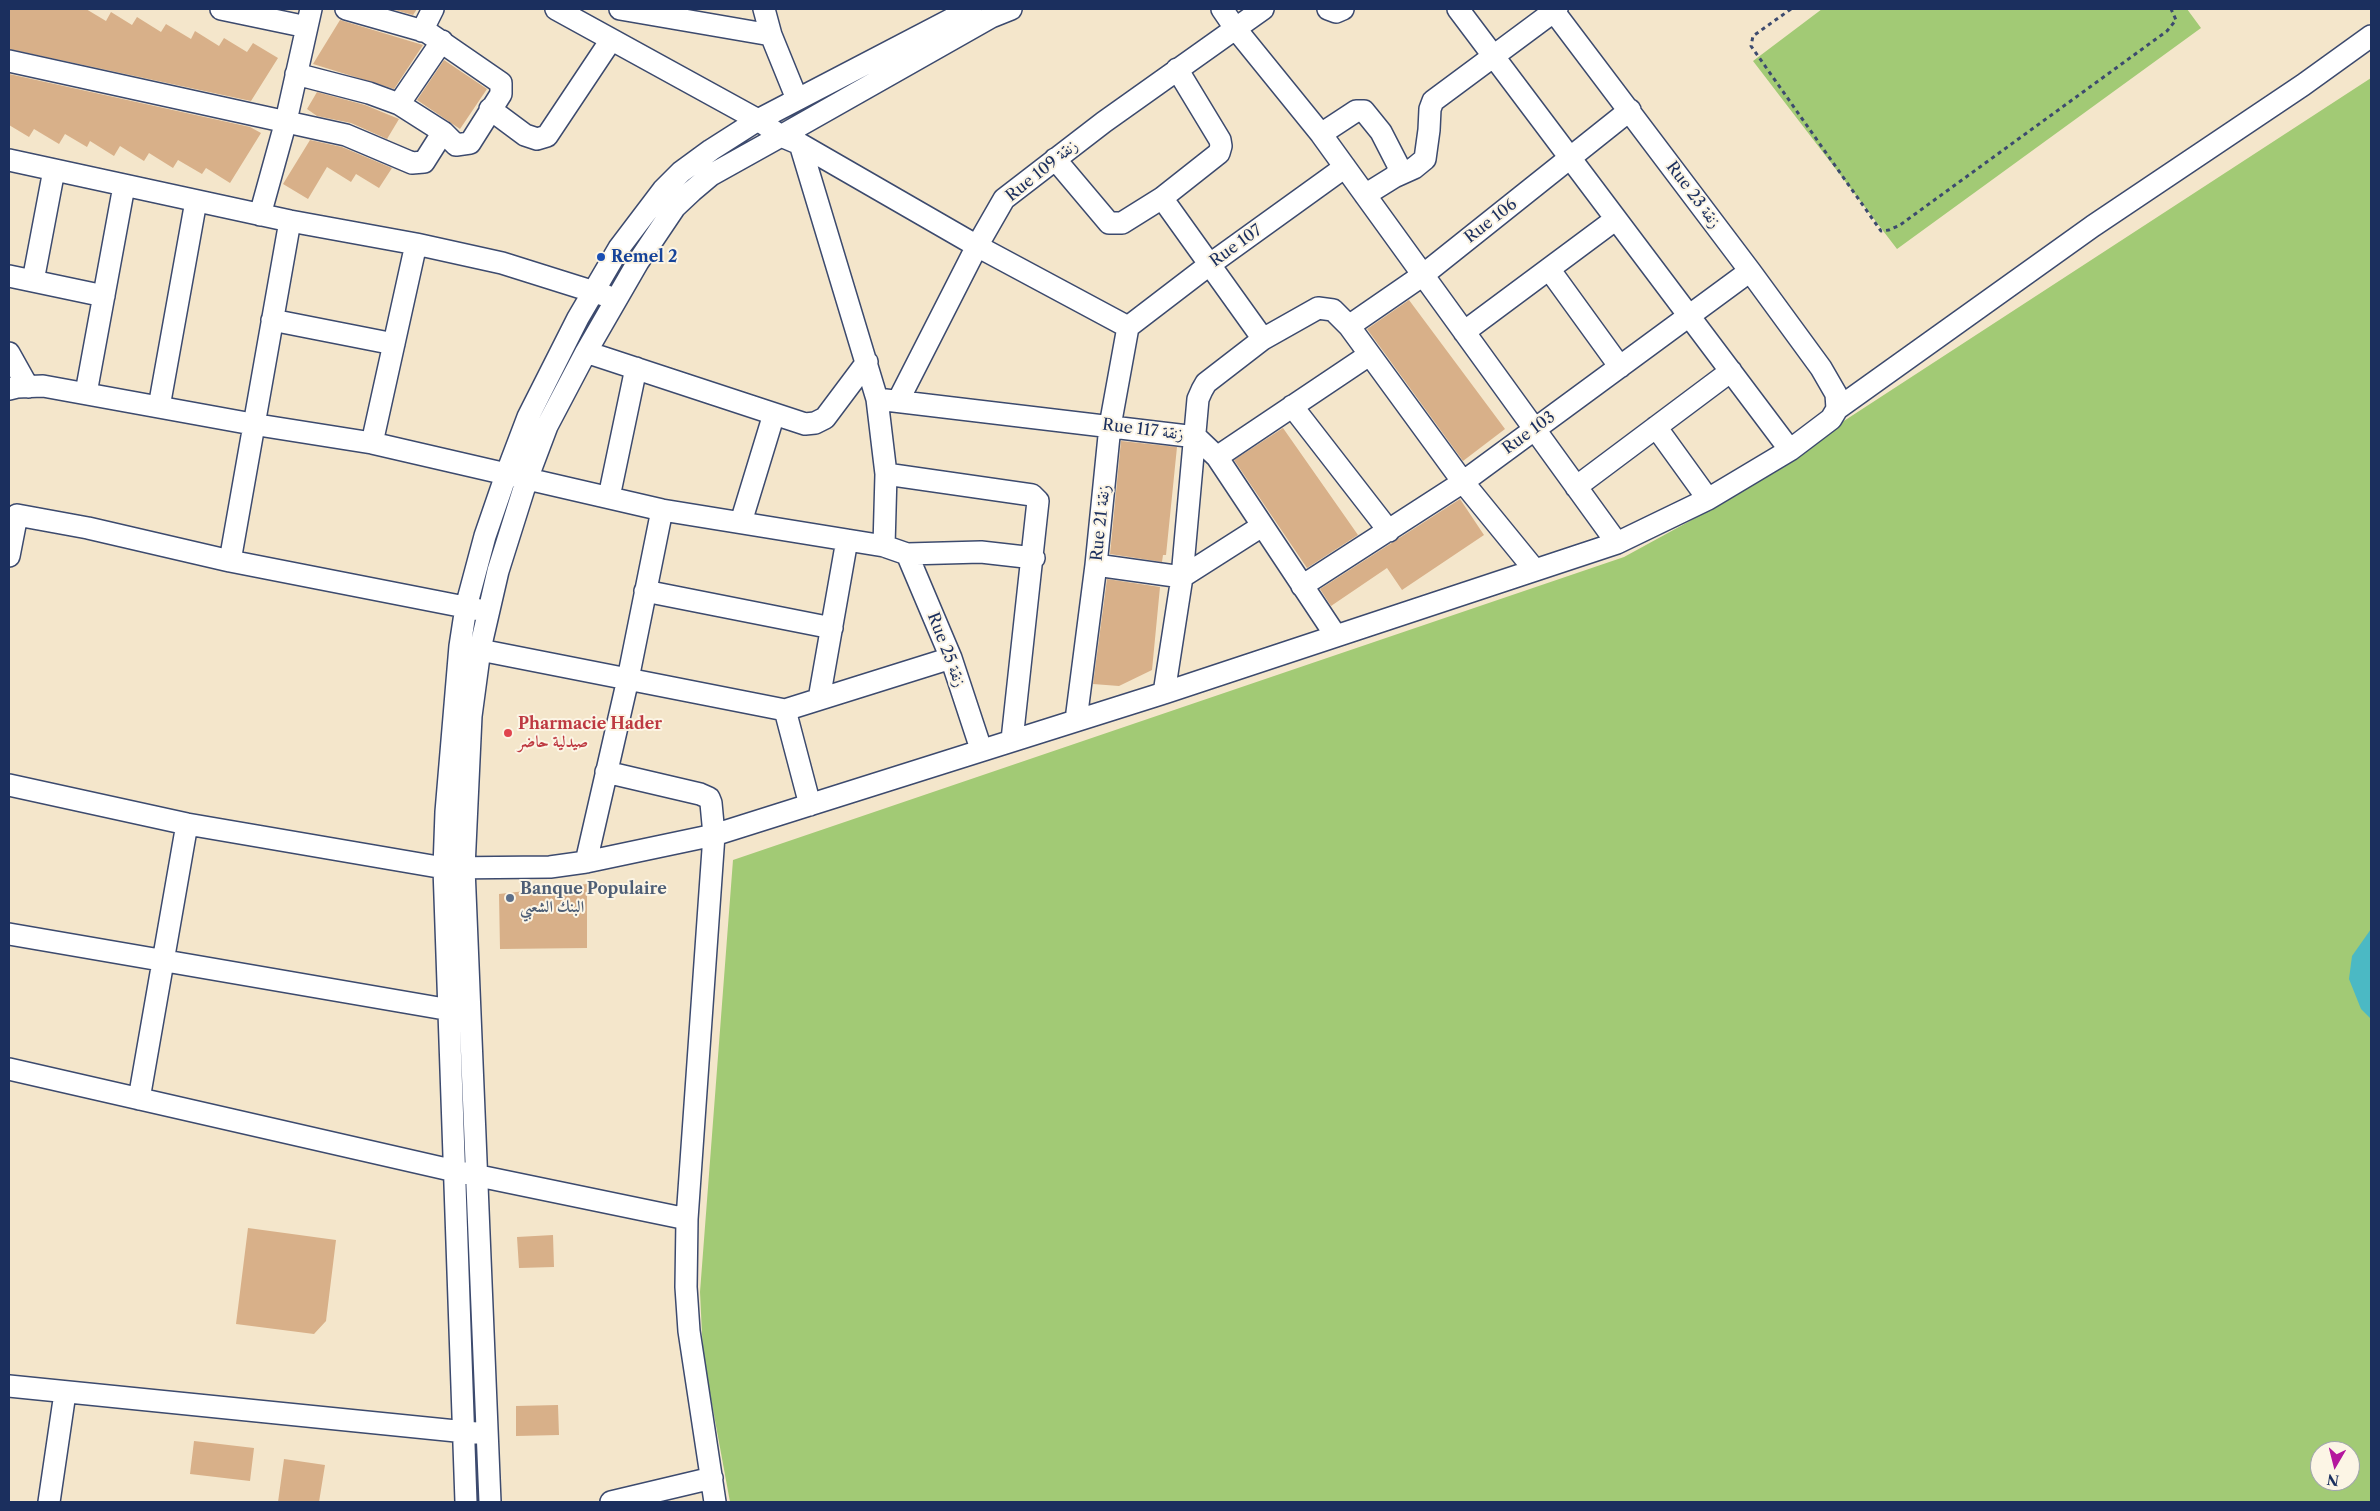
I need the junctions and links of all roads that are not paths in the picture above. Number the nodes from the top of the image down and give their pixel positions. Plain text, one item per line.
1 (221, 9) edge
2 (346, 9) edge
3 (433, 9) edge
4 (556, 9) edge
5 (620, 9) edge
6 (764, 9) edge
7 (971, 9) edge
8 (1011, 9) edge
9 (1222, 9) edge
10 (1263, 9) edge
11 (1328, 9) edge
12 (1343, 9) edge
13 (1458, 9) edge
14 (1554, 10) edge
15 (662, 13) edge
16 (309, 18) edge
17 (1235, 28) junction
18 (422, 31) junction
19 (771, 35) junction
20 (2371, 36) edge
21 (611, 40) junction
22 (442, 41) junction
23 (1493, 58) junction
24 (9, 61) edge
25 (1177, 69) junction
26 (296, 74) junction
27 (797, 99) junction
28 (399, 104) junction
29 (490, 109) junction
30 (1630, 110) junction
31 (758, 120) junction
32 (286, 121) junction
33 (443, 132) junction
34 (1321, 134) junction
35 (790, 140) junction
36 (1570, 158) junction
37 (1055, 159) junction
38 (9, 160) edge
39 (1345, 167) junction
40 (54, 170) junction
41 (1394, 177) junction
42 (124, 186) junction
43 (1365, 195) junction
44 (1162, 198) junction
45 (196, 202) junction
46 (260, 215) junction
47 (1616, 219) junction
48 (290, 221) junction
49 (416, 244) junction
50 (977, 246) junction
51 (1209, 265) junction
52 (1548, 269) junction
53 (1750, 271) junction
54 (1423, 275) junction
55 (9, 276) edge
56 (33, 281) junction
57 (595, 290) junction
58 (104, 296) junction
59 (616, 300) junction
60 (1689, 316) junction
61 (272, 320) junction
62 (1349, 326) junction
63 (1128, 327) junction
64 (1464, 332) junction
65 (1263, 339) junction
66 (394, 344) junction
67 (586, 352) junction
68 (9, 354) edge
69 (1368, 355) junction
70 (867, 362) junction
71 (1620, 367) junction
72 (636, 368) junction
73 (1731, 371) junction
74 (18, 388) edge
75 (86, 393) junction
76 (888, 400) junction
77 (1292, 406) junction
78 (159, 407) junction
79 (1836, 409) junction
80 (774, 414) junction
81 (252, 424) junction
82 (1110, 426) junction
83 (1656, 427) junction
84 (1535, 429) junction
85 (1196, 437) junction
86 (372, 443) junction
87 (1790, 450) junction
88 (1217, 458) junction
89 (886, 474) junction
90 (506, 475) junction
91 (527, 479) junction
92 (1463, 482) junction
93 (1576, 487) junction
94 (609, 497) junction
95 (1708, 499) junction
96 (13, 510) edge
97 (662, 510) junction
98 (741, 522) junction
99 (1262, 526) junction
100 (1389, 531) junction
101 (846, 540) junction
102 (1617, 543) junction
103 (884, 546) junction
104 (907, 554) junction
105 (9, 556) edge
106 (1034, 558) junction
107 (230, 562) junction
108 (1096, 565) junction
109 (1534, 569) junction
110 (1182, 577) junction
111 (1302, 586) junction
112 (645, 591) junction
113 (466, 607) junction
114 (488, 611) junction
115 (832, 628) junction
116 (1336, 636) junction
117 (470, 647) junction
118 (951, 658) junction
119 (628, 679) junction
120 (1164, 693) junction
121 (819, 699) junction
122 (785, 710) junction
123 (1076, 720) junction
124 (1012, 740) junction
125 (981, 749) junction
126 (606, 772) junction
127 (9, 785) edge
128 (810, 805) junction
129 (188, 824) junction
130 (714, 835) junction
131 (586, 862) junction
132 (454, 868) junction
133 (9, 934) edge
134 (162, 962) junction
135 (449, 1010) junction
136 (470, 1014) junction
137 (9, 1069) edge
138 (139, 1100) junction
139 (455, 1171) junction
140 (477, 1176) junction
141 (687, 1219) junction
142 (9, 1386) edge
143 (65, 1392) junction
144 (463, 1432) junction
145 (487, 1434) junction
146 (712, 1478) junction
147 (48, 1502) edge
148 (466, 1502) edge
149 (490, 1502) edge
150 (611, 1502) edge
151 (715, 1502) edge

1 - 16 street
2 - 18 street
3 - 18 street
4 - 21 street
5 - 15 street
6 - 19 street
7 - 27 street
8 - 35 street
9 - 17 street
10 - 17 street, Rue 109 زنقة
11 - 12 street
13 - 23 street
14 - 23 street
14 - 30 street, Rue 23 زنقة
15 - 19 street
16 - 26 street
17 - 25 street, Rue 109 زنقة
17 - 34 street
18 - 22 street
19 - 27 street
20 - 79 street
21 - 29 street
21 - 31 street
22 - 28 street
22 - 29 street
23 - 36 street
23 - 41 street
24 - 32 street
25 - 37 street, Rue 109 زنقة
25 - 44 street
26 - 28 street
26 - 32 street
27 - 31 street
28 - 33 street
29 - 33 street
30 - 36 street, Rue 106
30 - 53 street, Rue 23 زنقة
31 - 35 street
31 - 57 street
32 - 33 street
32 - 46 street
34 - 39 street
34 - 41 street
35 - 50 street
35 - 59 street
35 - 70 street
36 - 47 street
36 - 54 street, Rue 106
37 - 44 street
37 - 50 street, Rue 109 زنقة
38 - 40 street
39 - 43 street
39 - 51 street, Rue 107
40 - 42 street
40 - 56 street
41 - 43 street
42 - 45 street
42 - 58 street
43 - 54 street
44 - 51 street
45 - 46 street
45 - 78 street
46 - 48 street
47 - 52 street
47 - 60 street
48 - 49 street
48 - 61 street
49 - 57 street
49 - 66 street
50 - 63 street
50 - 76 street, Rue 109 زنقة
51 - 63 street, Rue 107
51 - 65 street
52 - 64 street
52 - 71 street
53 - 60 street, Rue 103
53 - 79 street, Rue 23 زنقة
54 - 62 street, Rue 106
54 - 64 street
55 - 56 street
56 - 58 street
57 - 59 street
57 - 90 street
58 - 75 street
59 - 67 street
60 - 71 street, Rue 103
60 - 73 street
61 - 66 street
61 - 81 street
62 - 65 street
62 - 69 street
63 - 82 street, Rue 21 زنقة
64 - 84 street
65 - 85 street
66 - 86 street
67 - 72 street
67 - 91 street
68 - 74 street
69 - 77 street
69 - 92 street
70 - 76 street
70 - 80 street
71 - 84 street, Rue 103
72 - 80 street
72 - 94 street
73 - 83 street
73 - 87 street
74 - 75 street
75 - 78 street
76 - 82 street, Rue 117 زنقة
76 - 89 street
77 - 88 street
77 - 100 street
78 - 81 street
79 - 87 street
80 - 98 street
81 - 86 street
81 - 107 street
82 - 85 street, Rue 117 زنقة
82 - 108 street, Rue 21 زنقة
83 - 93 street
83 - 95 street
84 - 92 street, Rue 103
84 - 93 street
85 - 88 street, Rue 117 زنقة
85 - 110 street
86 - 90 street
87 - 95 street
88 - 99 street, Rue 117 زنقة
89 - 103 street
89 - 106 street
90 - 91 street
90 - 113 street
91 - 94 street
91 - 114 street
92 - 100 street, Rue 103
92 - 109 street
93 - 102 street
94 - 97 street
95 - 102 street
96 - 105 street
96 - 107 street
97 - 98 street
97 - 112 street
98 - 101 street
99 - 110 street
99 - 111 street, Rue 117 زنقة
100 - 111 street, Rue 103
101 - 103 street
101 - 115 street
102 - 109 street
103 - 104 street
104 - 106 street
104 - 118 street, Rue 25 زنقة
106 - 124 street
107 - 113 street
108 - 110 street
108 - 123 street, Rue 21 زنقة
109 - 116 street
110 - 120 street
111 - 116 street, Rue 117 زنقة
112 - 115 street
112 - 119 street
113 - 114 street
113 - 117 street
114 - 117 street
115 - 121 street
116 - 120 street
117 - 119 street
117 - 132 street
118 - 121 street
118 - 125 street, Rue 25 زنقة
119 - 122 street
119 - 126 street
120 - 123 street
121 - 122 street
122 - 128 street
123 - 124 street
124 - 125 street
125 - 128 street
126 - 130 street
126 - 131 street
127 - 129 street
128 - 130 street
129 - 132 street
129 - 134 street
130 - 131 street
130 - 141 street
131 - 132 street
132 - 135 street
132 - 136 street
133 - 134 street
134 - 135 street
134 - 138 street
135 - 136 street
135 - 139 street
136 - 140 street
137 - 138 street
138 - 139 street
139 - 140 street
139 - 144 street
140 - 141 street
140 - 145 street
141 - 146 street
142 - 143 street
143 - 144 street
143 - 147 street
144 - 145 street
144 - 148 street
145 - 149 street
146 - 150 street
146 - 151 street

